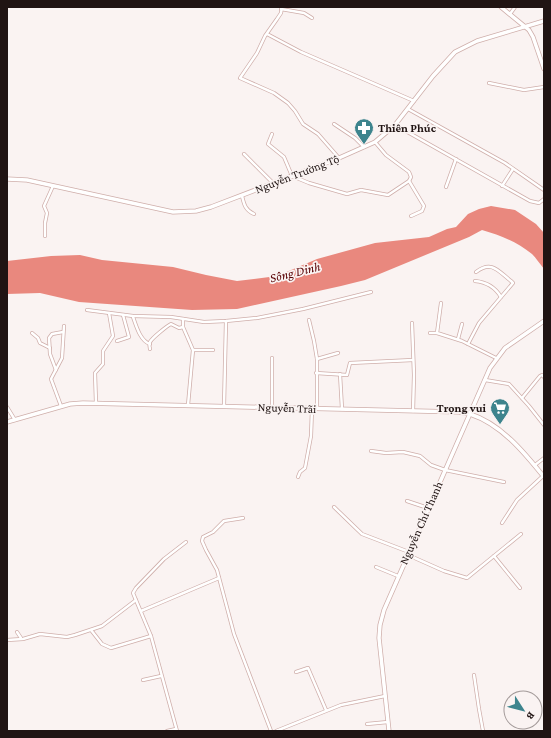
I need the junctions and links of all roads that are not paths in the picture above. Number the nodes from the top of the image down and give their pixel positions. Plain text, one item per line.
1 (501, 7) edge
2 (515, 7) edge
3 (281, 8) edge
4 (510, 14) junction
5 (312, 18) dead end
6 (544, 21) edge
7 (526, 27) junction
8 (267, 34) junction
9 (544, 69) edge
10 (489, 83) dead end
11 (544, 87) edge
12 (414, 101) junction
13 (408, 109) junction
14 (334, 124) dead end
15 (395, 125) junction
16 (272, 134) dead end
17 (375, 142) junction
18 (364, 147) junction
19 (244, 154) dead end
20 (339, 158) junction
21 (456, 159) junction
22 (513, 169) junction
23 (292, 176) junction
24 (7, 179) edge
25 (409, 181) junction
26 (273, 183) junction
27 (53, 186) junction
28 (502, 186) junction
29 (446, 187) dead end
30 (544, 190) edge
31 (242, 196) junction
32 (544, 199) edge
33 (254, 214) dead end
34 (411, 216) dead end
35 (45, 236) dead end
36 (476, 272) dead end
37 (474, 281) dead end
38 (371, 292) dead end
39 (501, 297) junction
40 (441, 303) dead end
41 (87, 310) dead end
42 (109, 313) junction
43 (123, 315) junction
44 (133, 316) junction
45 (183, 319) junction
46 (309, 320) dead end
47 (226, 321) junction
48 (544, 321) edge
49 (412, 323) dead end
50 (462, 324) dead end
51 (64, 326) dead end
52 (183, 327) junction
53 (63, 332) junction
54 (32, 333) dead end
55 (430, 333) dead end
56 (437, 334) junction
57 (458, 339) junction
58 (117, 341) dead end
59 (150, 344) junction
60 (468, 344) junction
61 (50, 348) junction
62 (150, 349) dead end
63 (192, 350) junction
64 (212, 350) dead end
65 (338, 353) dead end
66 (272, 358) dead end
67 (496, 358) junction
68 (317, 359) junction
69 (413, 360) junction
70 (56, 370) junction
71 (316, 373) junction
72 (340, 374) junction
73 (544, 376) edge
74 (485, 380) junction
75 (522, 398) junction
76 (96, 403) junction
77 (188, 405) junction
78 (61, 406) junction
79 (224, 406) junction
80 (7, 407) edge
81 (272, 407) junction
82 (314, 409) junction
83 (342, 409) junction
84 (413, 411) junction
85 (470, 414) junction
86 (15, 420) junction
87 (7, 422) edge
88 (543, 423) edge
89 (371, 451) dead end
90 (544, 458) edge
91 (534, 465) junction
92 (445, 470) junction
93 (298, 477) dead end
94 (544, 477) edge
95 (504, 482) dead end
96 (407, 501) dead end
97 (334, 507) dead end
98 (428, 508) junction
99 (243, 518) dead end
100 (502, 523) dead end
101 (521, 534) dead end
102 (186, 542) dead end
103 (408, 554) junction
104 (494, 556) junction
105 (376, 567) dead end
106 (398, 576) junction
107 (219, 578) junction
108 (520, 588) dead end
109 (136, 600) junction
110 (141, 611) junction
111 (91, 630) junction
112 (17, 632) dead end
113 (151, 636) junction
114 (22, 639) junction
115 (7, 640) edge
116 (296, 672) dead end
117 (474, 675) dead end
118 (162, 676) junction
119 (143, 680) dead end
120 (385, 696) junction
121 (326, 710) junction
122 (388, 722) junction
123 (366, 724) dead end
124 (176, 730) edge
125 (167, 731) edge
126 (271, 731) edge
127 (276, 731) edge
128 (389, 731) edge
129 (483, 731) edge

1 - 4 main road
2 - 4 street
3 - 5 street
3 - 8 street
4 - 7 main road
6 - 7 main road, Nguyễn Trường Tộ
7 - 9 main road
7 - 12 main road, Nguyễn Trường Tộ
8 - 12 street
8 - 20 street
10 - 11 street
12 - 13 main road, Nguyễn Trường Tộ
13 - 15 main road, Nguyễn Trường Tộ
13 - 22 street
14 - 18 street
15 - 17 main road, Nguyễn Trường Tộ
15 - 21 street
16 - 23 street
17 - 18 main road, Nguyễn Trường Tộ
17 - 25 street
18 - 20 main road, Nguyễn Trường Tộ
19 - 26 street
20 - 23 main road, Nguyễn Trường Tộ
21 - 28 street
21 - 29 street
22 - 28 street
22 - 30 street
23 - 25 street
23 - 26 main road, Nguyễn Trường Tộ
24 - 27 main road, Nguyễn Trường Tộ
25 - 34 street
26 - 31 main road, Nguyễn Trường Tộ
27 - 31 main road, Nguyễn Trường Tộ
27 - 35 street
28 - 32 street
31 - 33 street
36 - 39 street
37 - 39 street
38 - 47 street
39 - 60 street
40 - 56 street
41 - 42 street
42 - 43 street
42 - 76 street
43 - 44 street
43 - 58 street
44 - 45 street
44 - 59 street
45 - 47 street
45 - 52 street
46 - 68 street
47 - 79 street
48 - 67 main road, Nguyễn Chí Thanh
49 - 69 street
50 - 57 street
51 - 53 street
52 - 59 street
52 - 63 street
53 - 61 street
53 - 70 street
54 - 61 street
55 - 56 street
56 - 57 street
57 - 60 street
59 - 62 street
60 - 67 street
61 - 70 street
63 - 64 street
63 - 77 street
65 - 68 street
66 - 81 street
67 - 74 main road, Nguyễn Chí Thanh
68 - 71 street
69 - 72 street
69 - 84 street
70 - 78 street
71 - 72 street
71 - 82 street
72 - 83 street
73 - 75 street
74 - 75 street
74 - 85 main road, Nguyễn Chí Thanh
75 - 88 street
76 - 77 main road, Nguyễn Trãi
76 - 78 main road, Nguyễn Trãi
77 - 79 main road, Nguyễn Trãi
78 - 86 main road, Nguyễn Trãi
79 - 81 main road, Nguyễn Trãi
80 - 86 street
81 - 82 main road, Nguyễn Trãi
82 - 83 main road, Nguyễn Trãi
82 - 93 street
83 - 84 main road, Nguyễn Trãi
84 - 85 main road, Nguyễn Trãi
85 - 91 main road, Nguyễn Trãi
85 - 92 main road, Nguyễn Chí Thanh
86 - 87 main road, Nguyễn Trãi
89 - 92 street
90 - 91 street
91 - 94 main road, Nguyễn Trãi
92 - 95 street
92 - 98 main road, Nguyễn Chí Thanh
94 - 100 street
96 - 98 street
97 - 103 street
98 - 103 main road, Nguyễn Chí Thanh
99 - 107 street
101 - 104 street
102 - 109 street
103 - 104 street
103 - 106 main road, Nguyễn Chí Thanh
104 - 108 street
105 - 106 street
106 - 120 main road, Nguyễn Chí Thanh
107 - 110 street
107 - 126 street
109 - 110 street
109 - 111 street
110 - 113 street
111 - 113 street
111 - 114 street
112 - 114 street
113 - 118 street
114 - 115 street
116 - 121 street
117 - 129 street
118 - 119 street
118 - 124 street
120 - 121 street
120 - 122 main road, Nguyễn Chí Thanh
121 - 127 street
122 - 123 street
122 - 128 main road, Nguyễn Chí Thanh
124 - 125 street

